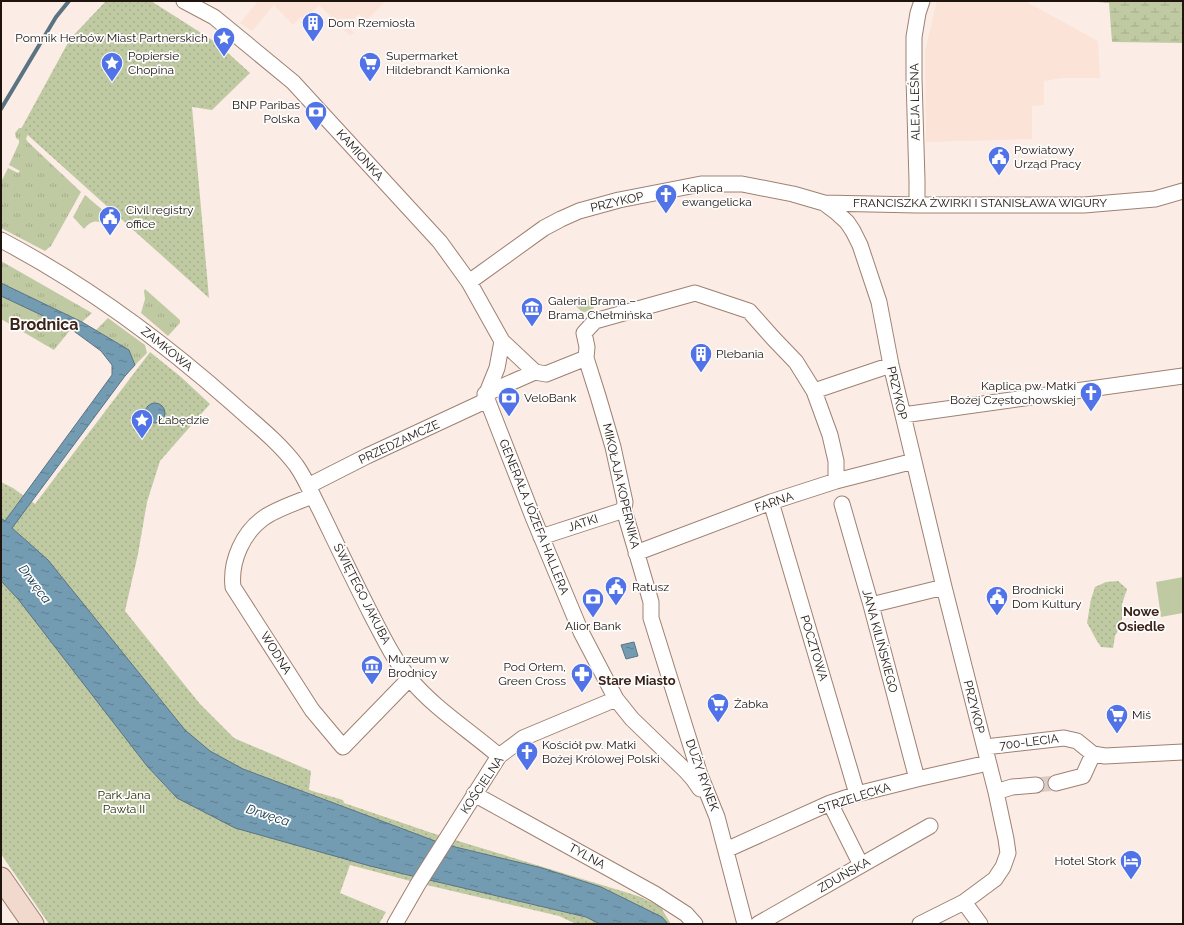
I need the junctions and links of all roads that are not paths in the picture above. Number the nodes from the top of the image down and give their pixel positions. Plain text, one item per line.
1 (184, 1) edge
2 (922, 1) edge
3 (1183, 191) edge
4 (824, 204) junction
5 (917, 205) junction
6 (1, 240) edge
7 (469, 282) junction
8 (502, 341) junction
9 (586, 358) junction
10 (891, 366) junction
11 (535, 372) junction
12 (1183, 376) edge
13 (814, 391) junction
14 (486, 394) junction
15 (903, 415) junction
16 (914, 461) junction
17 (836, 481) junction
18 (310, 491) junction
19 (771, 502) junction
20 (842, 504) dead end
21 (624, 510) junction
22 (541, 537) junction
23 (636, 553) junction
24 (944, 587) junction
25 (871, 605) junction
26 (650, 616) joint
27 (585, 638) joint
28 (409, 679) junction
29 (616, 699) junction
30 (984, 747) junction
31 (1183, 752) edge
32 (1093, 754) junction
33 (499, 756) junction
34 (988, 763) junction
35 (917, 779) junction
36 (1056, 783) tunnel mouth
37 (1036, 785) tunnel mouth
38 (996, 792) junction
39 (474, 794) junction
40 (858, 794) junction
41 (830, 803) junction
42 (717, 816) junction
43 (930, 826) dead end
44 (726, 850) junction
45 (861, 865) junction
46 (1, 878) edge
47 (964, 902) junction
48 (28, 922) edge
49 (395, 924) edge
50 (695, 924) edge
51 (745, 924) edge
52 (758, 924) edge
53 (920, 924) edge
54 (980, 924) edge

1 - 7 street, KAMIONKA
2 - 5 street, ALEJA LEŚNA
3 - 5 street, FRANCISZKA ŻWIRKI I STANISŁAWA WIGURY
4 - 5 street, FRANCISZKA ŻWIRKI I STANISŁAWA WIGURY
4 - 7 street, PRZYKOP
4 - 10 street, PRZYKOP
6 - 18 street, ZAMKOWA
7 - 8 street, KAMIONKA
8 - 11 street, KAMIONKA
8 - 14 street
9 - 11 street
9 - 13 street, MIKOŁAJA KOPERNIKA
9 - 21 street, MIKOŁAJA KOPERNIKA
10 - 13 street
10 - 15 street, PRZYKOP
11 - 14 street
12 - 15 street
13 - 17 street
14 - 18 street, PRZEDZAMCZE
14 - 22 street, GENERAŁA JÓZEFA HALLERA
15 - 16 street, PRZYKOP
16 - 17 street, FARNA
16 - 24 street, PRZYKOP
17 - 19 street, FARNA
18 - 28 street, ŚWIĘTEGO JAKUBA
18 - 28 street, WODNA
19 - 23 street, FARNA
19 - 40 street, POCZTOWA
20 - 25 street, JANA KILIŃSKIEGO
21 - 22 street, JATKI
21 - 23 street, MIKOŁAJA KOPERNIKA
22 - 27 street, GENERAŁA JÓZEFA HALLERA
23 - 26 street, MIKOŁAJA KOPERNIKA
24 - 25 street
24 - 30 street, PRZYKOP
25 - 35 street, JANA KILIŃSKIEGO
26 - 42 street, DUŻY RYNEK
27 - 29 street, DUŻY RYNEK
28 - 33 street, ŚWIĘTEGO JAKUBA
29 - 33 street, KOŚCIELNA
29 - 42 street, DUŻY RYNEK
30 - 32 street, 700-LECIA
30 - 34 street, PRZYKOP
31 - 32 street
32 - 36 street
33 - 39 street, KOŚCIELNA
34 - 35 street, STRZELECKA
34 - 38 street, PRZYKOP
35 - 40 street, STRZELECKA
37 - 38 street
38 - 47 street, PRZYKOP
39 - 49 street, KOŚCIELNA
39 - 50 street, TYLNA
40 - 41 street, STRZELECKA
41 - 44 street, STRZELECKA
41 - 45 street
42 - 44 street
43 - 45 street, ZDUŃSKA
44 - 51 street
45 - 52 street, ZDUŃSKA
46 - 48 main road
47 - 53 street, PRZYKOP
47 - 54 street

